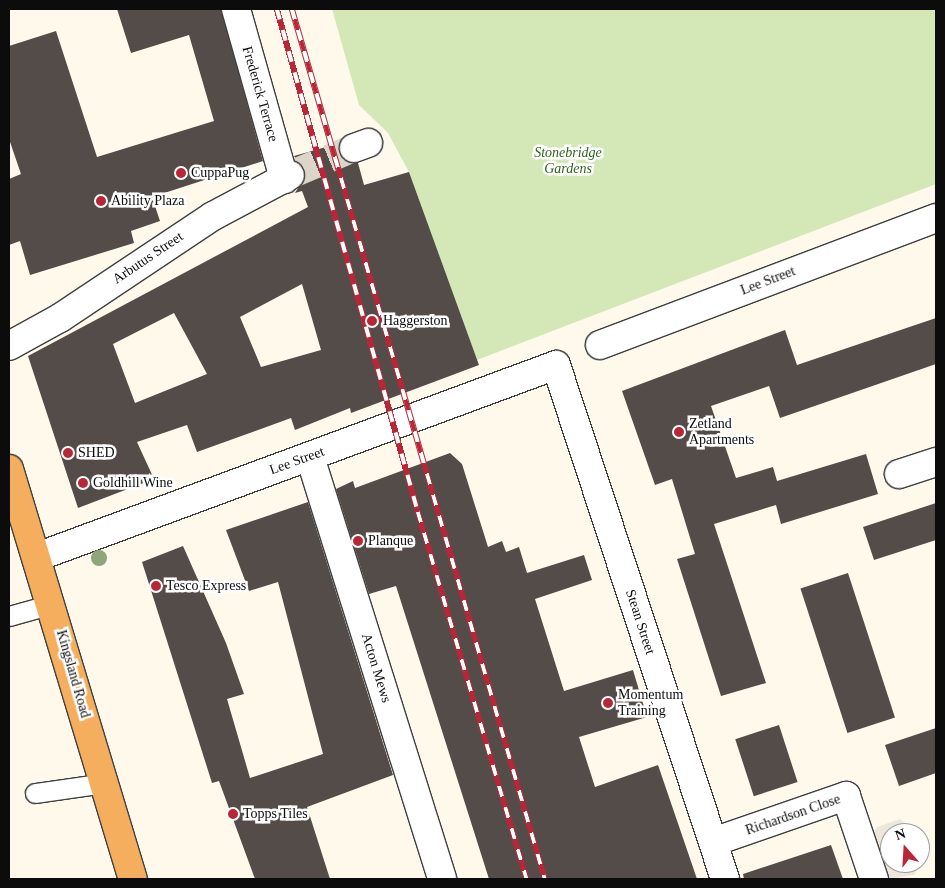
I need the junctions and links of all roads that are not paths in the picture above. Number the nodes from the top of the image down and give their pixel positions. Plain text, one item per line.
1 (236, 9) edge
2 (287, 177) joint
3 (936, 218) edge
4 (600, 344) dead end
5 (9, 346) edge
6 (556, 365) joint
7 (310, 457) junction
8 (936, 462) edge
9 (9, 469) edge
10 (899, 474) dead end
11 (37, 557) junction
12 (52, 604) junction
13 (9, 616) edge
14 (104, 783) junction
15 (35, 793) dead end
16 (713, 842) junction
17 (133, 879) edge
18 (442, 879) edge
19 (725, 879) edge
20 (874, 879) edge

1 - 2 street, Frederick Terrace
2 - 5 street, Arbutus Street
3 - 4 street, Lee Street
6 - 7 street, Lee Street
6 - 16 street, Stean Street
7 - 11 street, Lee Street
7 - 18 street, Acton Mews
8 - 10 street
9 - 11 highway, Kingsland Road
11 - 12 highway, Kingsland Road
12 - 13 lane
12 - 14 highway, Kingsland Road
14 - 15 lane
14 - 17 highway, Kingsland Road
16 - 19 street, Stean Street
16 - 20 street, Richardson Close

